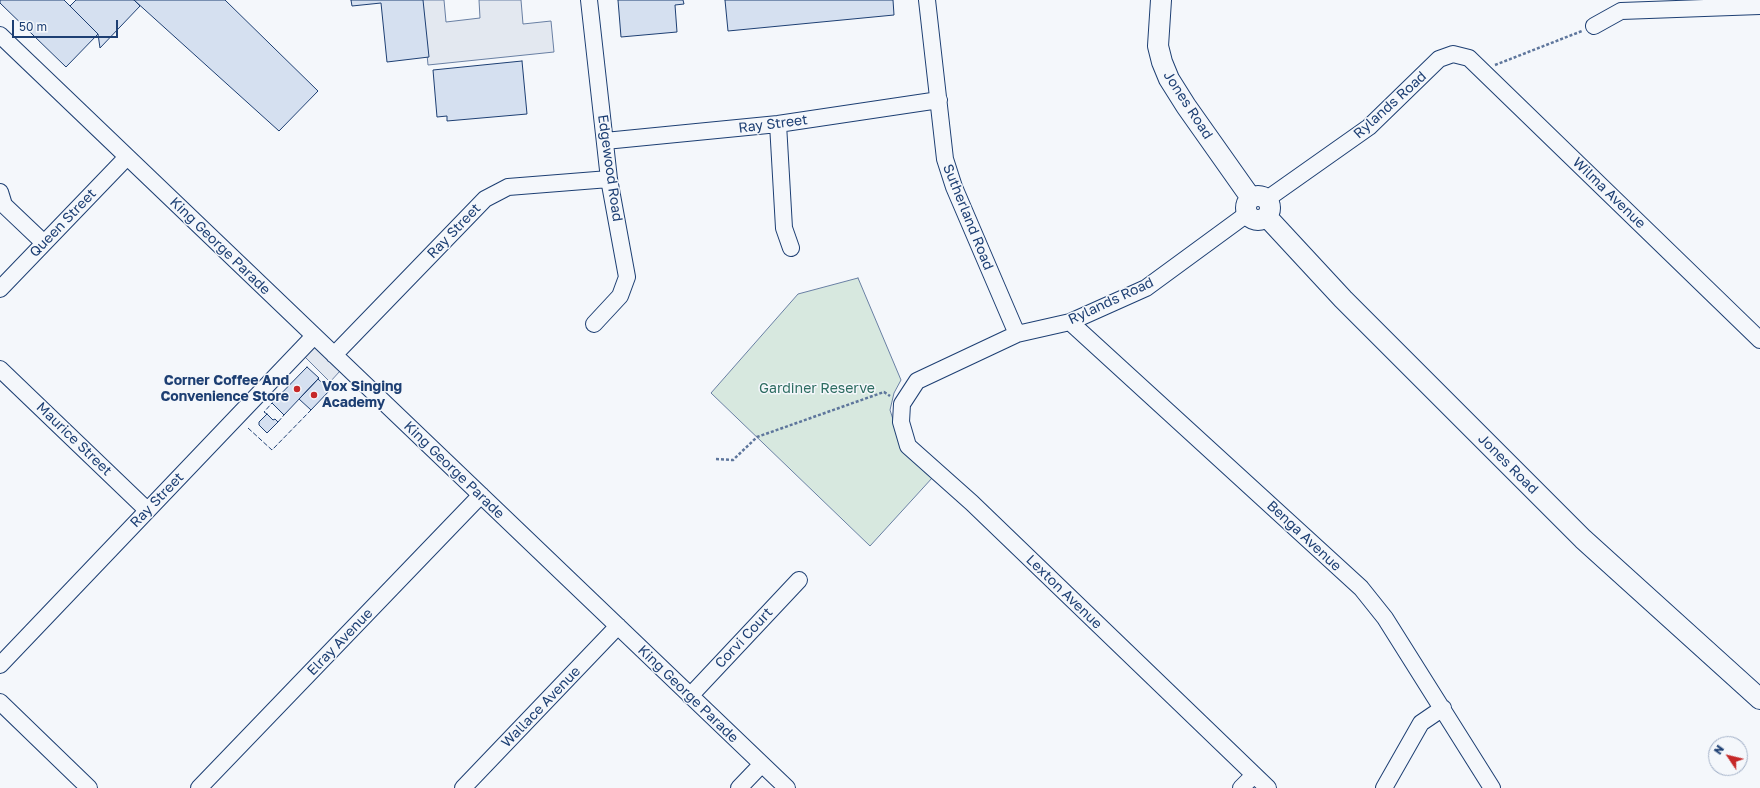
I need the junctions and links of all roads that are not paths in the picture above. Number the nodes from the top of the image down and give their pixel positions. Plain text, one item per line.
1 (589, 0) edge
2 (926, 0) edge
3 (1161, 0) edge
4 (1760, 6) edge
5 (1594, 26) road end
6 (0, 35) edge
7 (1453, 54) joint
8 (939, 100) junction
9 (778, 124) junction
10 (605, 141) junction
11 (127, 157) junction
12 (609, 179) junction
13 (1, 200) edge
14 (1258, 207) junction
15 (44, 243) junction
16 (791, 248) dead end
17 (0, 289) edge
18 (1070, 322) junction
19 (594, 324) dead end
20 (1016, 334) junction
21 (314, 336) junction
22 (1760, 340) edge
23 (334, 355) junction
24 (0, 369) edge
25 (902, 404) joint
26 (480, 495) junction
27 (147, 510) junction
28 (799, 580) dead end
29 (618, 626) junction
30 (0, 665) edge
31 (690, 696) junction
32 (1760, 699) edge
33 (0, 702) edge
34 (1443, 708) junction
35 (762, 764) junction
36 (1254, 774) junction
37 (89, 788) edge
38 (200, 788) edge
39 (463, 788) edge
40 (739, 788) edge
41 (787, 788) edge
42 (1241, 788) edge
43 (1268, 788) edge
44 (1384, 788) edge
45 (1492, 788) edge

1 - 10 street, Edgewood Road
2 - 8 street, Sutherland Road
3 - 14 main road, Jones Road
4 - 5 street
6 - 11 street, King George Parade
7 - 14 street, Rylands Road
7 - 22 street, Wilma Avenue
8 - 9 street, Ray Street
8 - 20 street, Sutherland Road
9 - 10 street, Ray Street
9 - 16 street
10 - 12 street, Edgewood Road
11 - 15 street, Queen Street
11 - 21 street, King George Parade
12 - 19 street, Edgewood Road
12 - 23 street, Ray Street
13 - 15 street
14 - 18 street, Rylands Road
14 - 32 main road, Jones Road
15 - 17 street, Queen Street
18 - 20 street, Rylands Road
18 - 34 street, Benga Avenue
20 - 25 street, Rylands Road
21 - 23 street, King George Parade
21 - 27 street, Ray Street
23 - 26 street, King George Parade
24 - 27 street, Maurice Street
25 - 36 street, Lexton Avenue
26 - 29 street, King George Parade
26 - 38 street, Elray Avenue
27 - 30 street, Ray Street
28 - 31 street, Corvi Court
29 - 31 street, King George Parade
29 - 39 street, Wallace Avenue
31 - 35 street, King George Parade
33 - 37 street
34 - 44 street
34 - 45 street, Benga Avenue
35 - 40 street
35 - 41 street, King George Parade
36 - 42 street
36 - 43 street, Lexton Avenue

